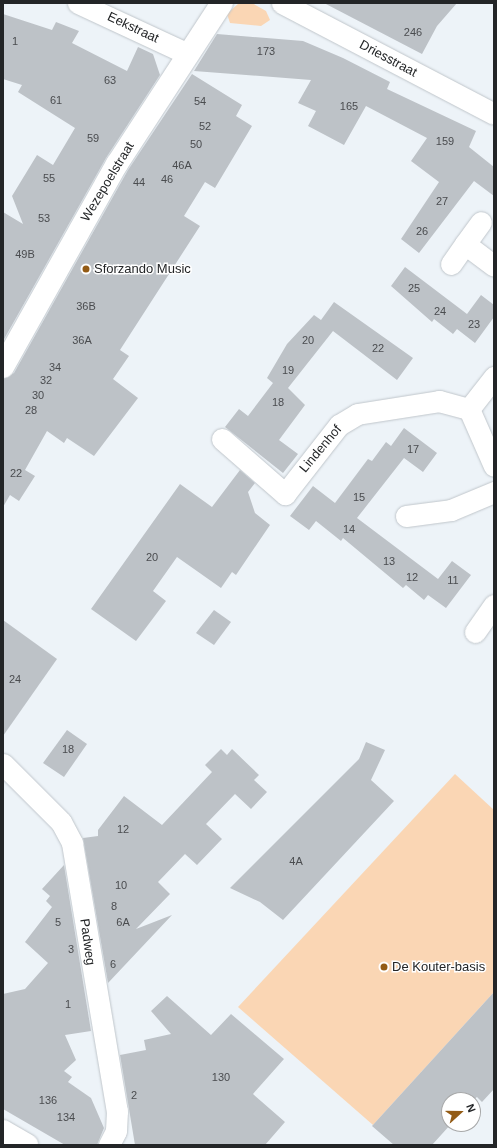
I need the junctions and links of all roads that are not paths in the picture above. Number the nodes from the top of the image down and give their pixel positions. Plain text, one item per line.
1 (78, 3) edge
2 (222, 3) edge
3 (282, 3) edge
4 (188, 54) junction
5 (494, 114) edge
6 (481, 222) dead end
7 (465, 244) junction
8 (451, 264) dead end
9 (494, 266) edge
10 (3, 367) edge
11 (494, 377) edge
12 (469, 409) junction
13 (222, 439) dead end
14 (494, 466) edge
15 (494, 492) edge
16 (406, 516) dead end
17 (494, 605) edge
18 (475, 632) dead end
19 (3, 764) edge
20 (3, 1131) edge
21 (27, 1145) edge
22 (109, 1145) edge

1 - 4 street, Eekstraat
2 - 4 street, Wezepoelstraat
3 - 5 street, Driesstraat
4 - 10 street, Wezepoelstraat
6 - 7 street
7 - 8 street
7 - 9 street
11 - 12 street
12 - 13 street, Lindenhof
12 - 14 street
15 - 16 street
17 - 18 street
19 - 22 street, Padweg
20 - 21 street

